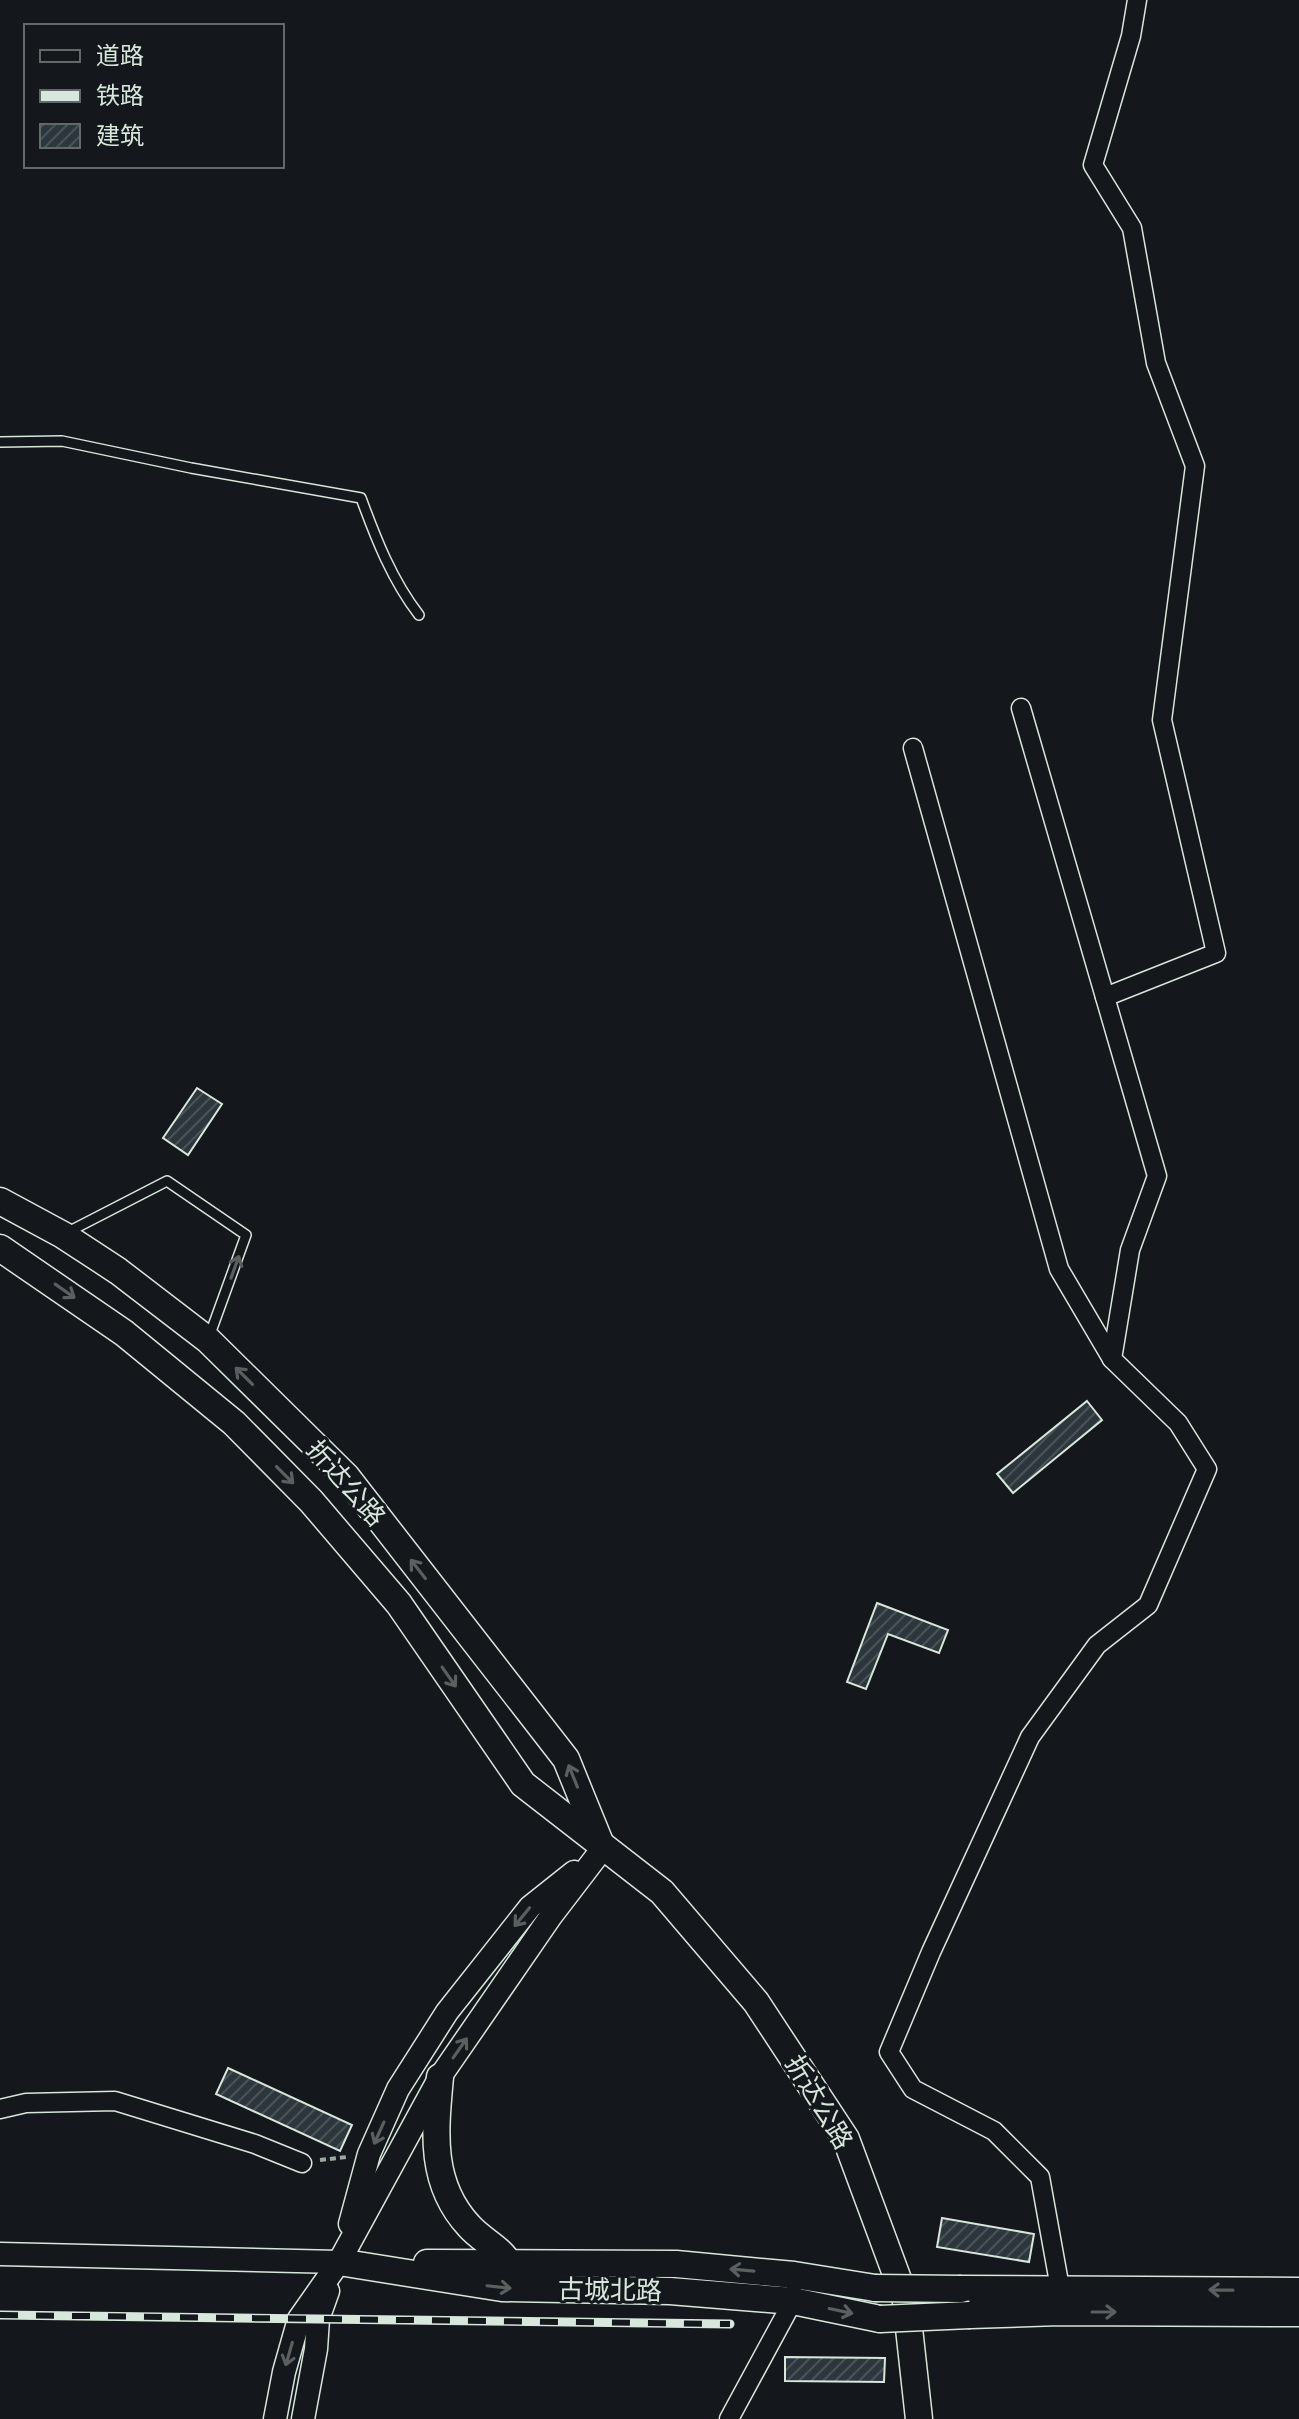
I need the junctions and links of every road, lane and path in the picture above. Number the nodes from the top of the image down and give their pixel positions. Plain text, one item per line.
1 (1137, 0) edge
2 (0, 442) edge
3 (419, 615) dead end
4 (1021, 708) dead end
5 (913, 748) dead end
6 (1105, 997) junction
7 (0, 1201) edge
8 (63, 1235) junction
9 (0, 1248) edge
10 (208, 1340) junction
11 (1112, 1359) junction
12 (603, 1848) junction
13 (440, 2077) junction
14 (0, 2109) edge
15 (302, 2163) dead end
16 (0, 2254) edge
17 (339, 2262) junction
18 (509, 2264) junction
19 (793, 2288) junction
20 (1299, 2291) edge
21 (1059, 2300) junction
22 (1299, 2313) edge
23 (275, 2419) edge
24 (303, 2419) edge
25 (729, 2419) edge
26 (919, 2419) edge

1 - 6 street
2 - 3 lane
4 - 6 street
5 - 11 street
6 - 11 street
7 - 8 main road, 折达公路
8 - 10 main road, 折达公路
10 -> 8 lane
9 -> 12 main road, 折达公路
12 -> 10 main road, 折达公路
11 - 21 street
13 -> 12 street
12 -> 17 street
12 - 26 main road, 折达公路
13 - 17 street
13 - 18 main road
14 - 15 street
16 - 17 street, 古城北路
17 - 18 main road, 古城北路
17 -> 19 main road, 古城北路
17 -> 23 street
17 - 24 street
19 -> 18 main road, 古城北路
19 - 21 main road, 古城北路, bridge
19 -> 21 main road, 古城北路, bridge
19 - 25 street
20 -> 21 main road
21 -> 22 main road

